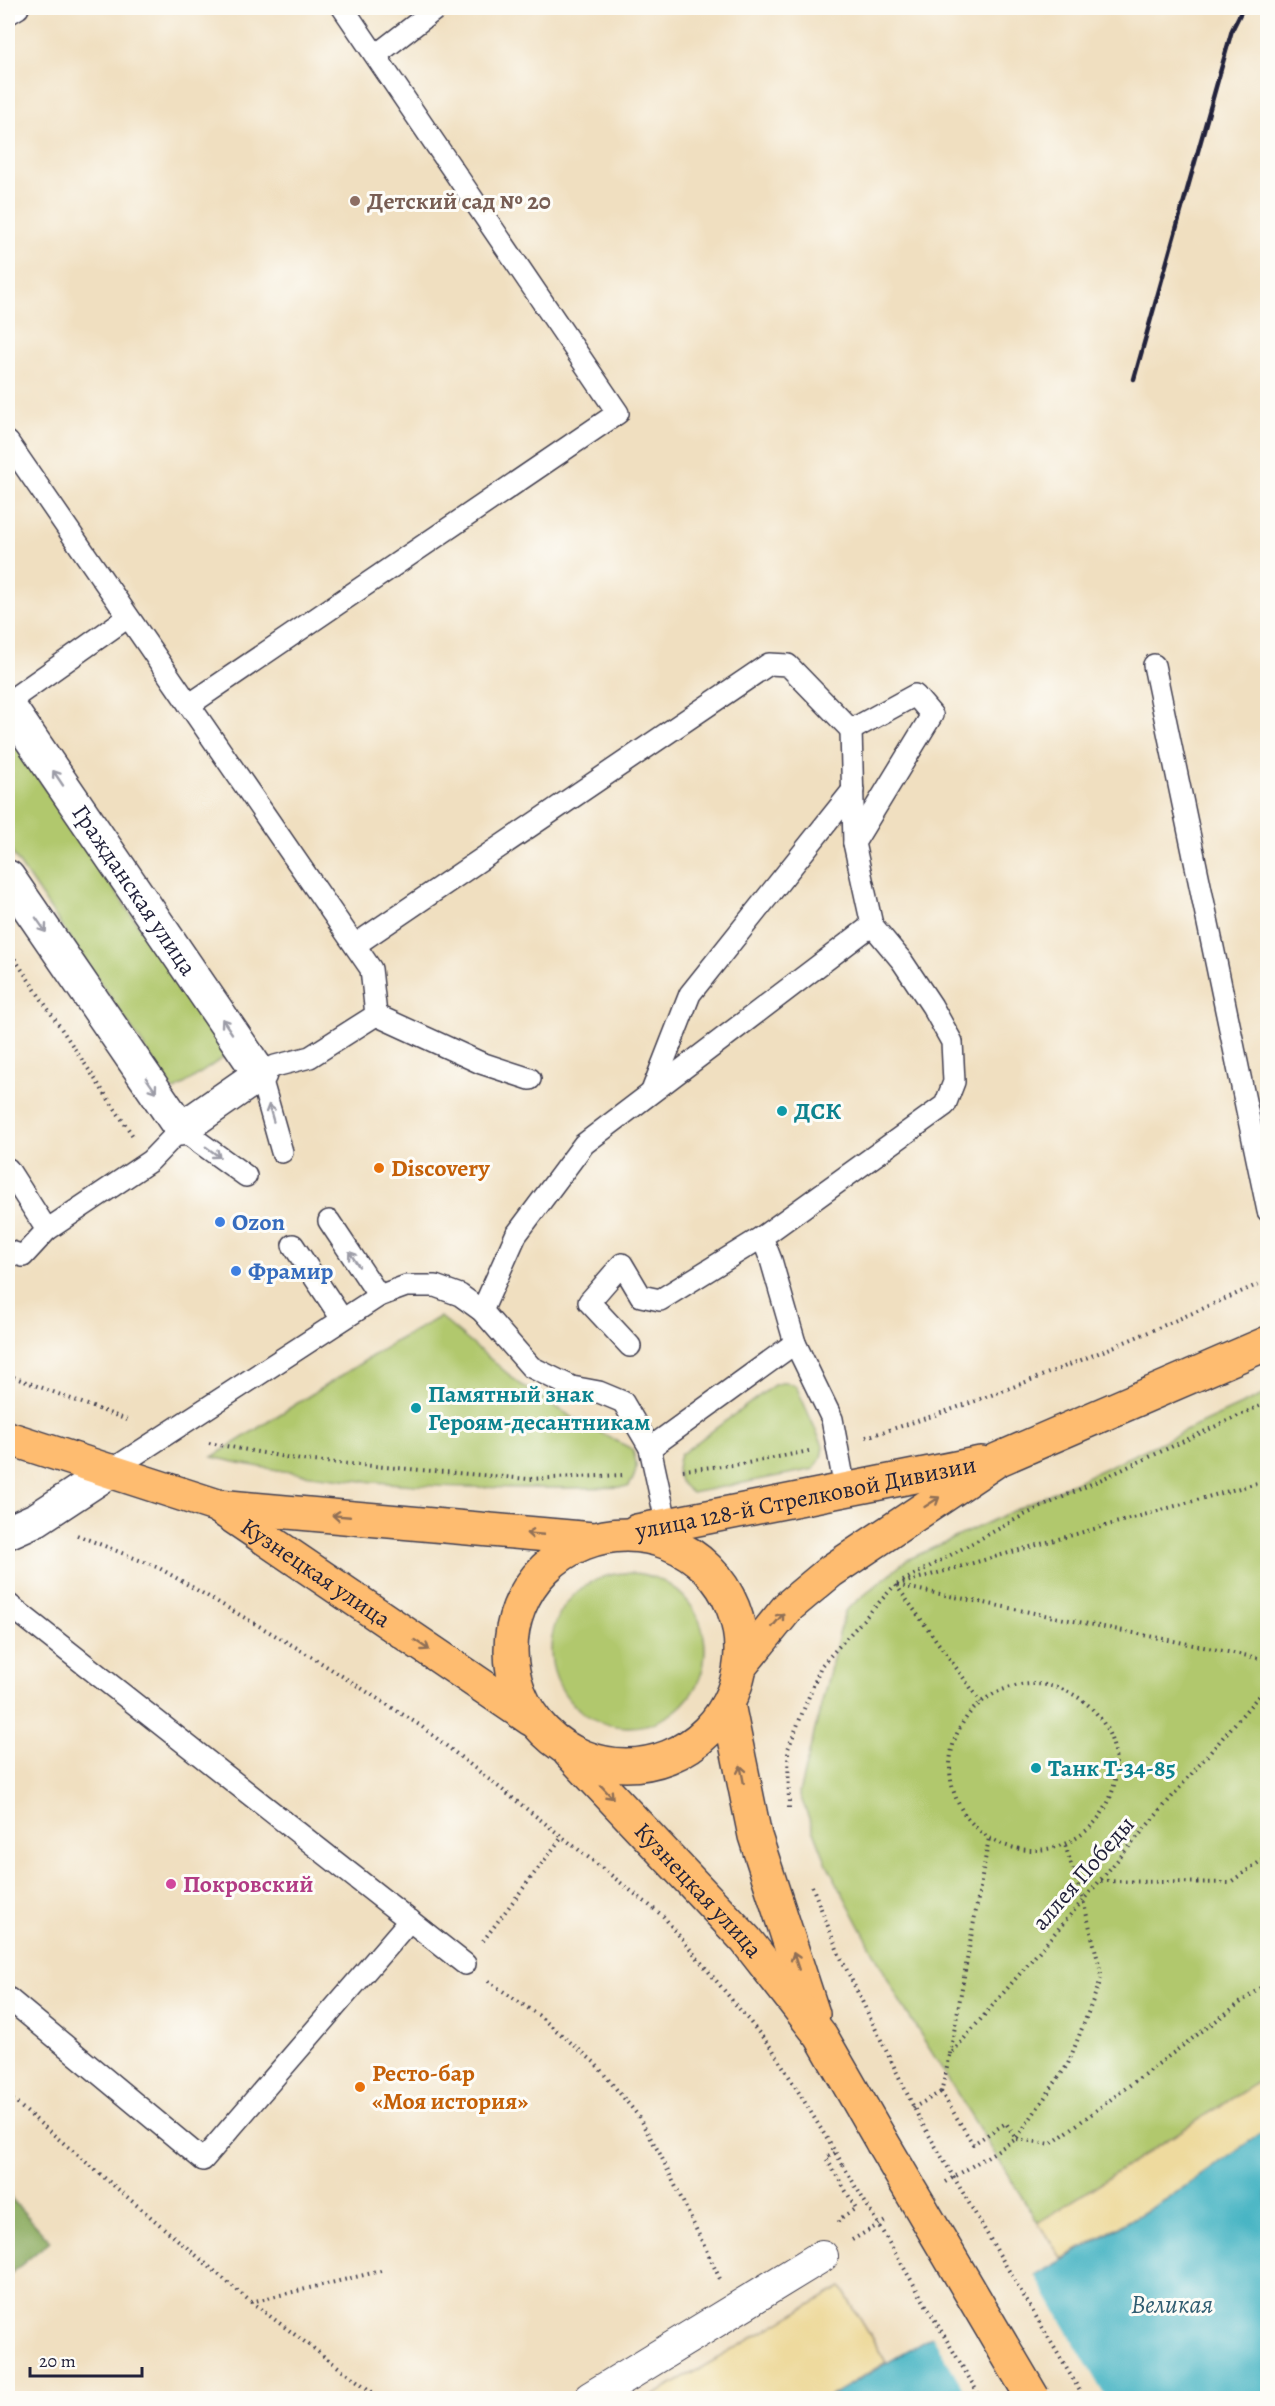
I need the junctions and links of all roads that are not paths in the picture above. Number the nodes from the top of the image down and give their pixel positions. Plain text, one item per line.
1 (18, 8) edge
2 (343, 8) edge
3 (437, 8) edge
4 (8, 14) edge
5 (376, 55) junction
6 (8, 442) edge
7 (128, 617) junction
8 (1154, 665) dead end
9 (8, 703) edge
10 (189, 705) junction
11 (850, 730) junction
12 (853, 790) junction
13 (854, 843) junction
14 (10, 884) edge
15 (872, 925) junction
16 (355, 945) junction
17 (376, 1015) junction
18 (260, 1074) junction
19 (530, 1079) dead end
20 (652, 1092) junction
21 (181, 1129) junction
22 (282, 1152) dead end
23 (8, 1169) edge
24 (246, 1176) dead end
25 (1268, 1211) edge
26 (329, 1221) dead end
27 (47, 1230) junction
28 (762, 1237) junction
29 (293, 1245) dead end
30 (8, 1251) edge
31 (379, 1296) junction
32 (482, 1311) junction
33 (342, 1319) junction
34 (1268, 1342) edge
35 (795, 1343) junction
36 (630, 1347) dead end
37 (8, 1438) edge
38 (650, 1449) junction
39 (998, 1460) junction
40 (110, 1471) junction
41 (845, 1489) junction
42 (218, 1506) junction
43 (667, 1526) junction
44 (8, 1532) edge
45 (604, 1537) junction
46 (8, 1604) edge
47 (741, 1665) junction
48 (728, 1704) junction
49 (534, 1721) junction
50 (567, 1750) junction
51 (410, 1920) junction
52 (465, 1964) road end
53 (8, 1998) edge
54 (821, 2036) junction
55 (822, 2256) dead end
56 (590, 2398) edge
57 (1033, 2398) edge

1 - 4 lane
2 - 5 lane
3 - 5 lane
5 - 10 lane
6 - 7 lane
7 - 9 lane
7 - 10 lane
8 - 25 lane
18 -> 9 street, Гражданская улица
10 - 16 lane
11 - 12 lane
11 - 13 lane
11 - 16 lane
12 - 13 lane
12 - 20 lane
13 - 15 lane
14 -> 21 street
15 - 20 lane
15 - 28 lane
16 - 17 lane
17 - 18 lane
17 - 19 lane
18 - 21 street
22 -> 18 lane
20 - 32 lane
21 -> 24 lane
21 - 27 lane
23 - 27 lane
31 -> 26 lane
27 - 30 lane
28 - 35 lane
28 - 36 lane
29 - 33 lane
31 - 32 lane
31 - 33 lane
32 - 38 lane
33 - 40 lane
34 - 39 main road, улица 128-й Стрелковой Дивизии
35 - 38 lane
35 - 41 lane
37 - 40 main road, Кузнецкая улица
38 - 43 lane
39 - 41 main road, улица 128-й Стрелковой Дивизии
47 -> 39 main road, улица 128-й Стрелковой Дивизии
40 - 42 main road, Кузнецкая улица
40 - 44 street
41 - 43 main road, улица 128-й Стрелковой Дивизии
45 -> 42 main road, Кузнецкая улица
42 -> 49 main road, Кузнецкая улица
43 - 45 main road, улица 128-й Стрелковой Дивизии
45 - 47 main road
45 - 49 main road
46 - 51 lane
47 - 48 main road
48 - 50 main road
54 -> 48 main road, Кузнецкая улица
49 - 50 main road
50 -> 54 main road, Кузнецкая улица
51 - 52 lane
51 - 53 lane
54 - 57 main road, Кузнецкая улица, bridge
55 - 56 street

